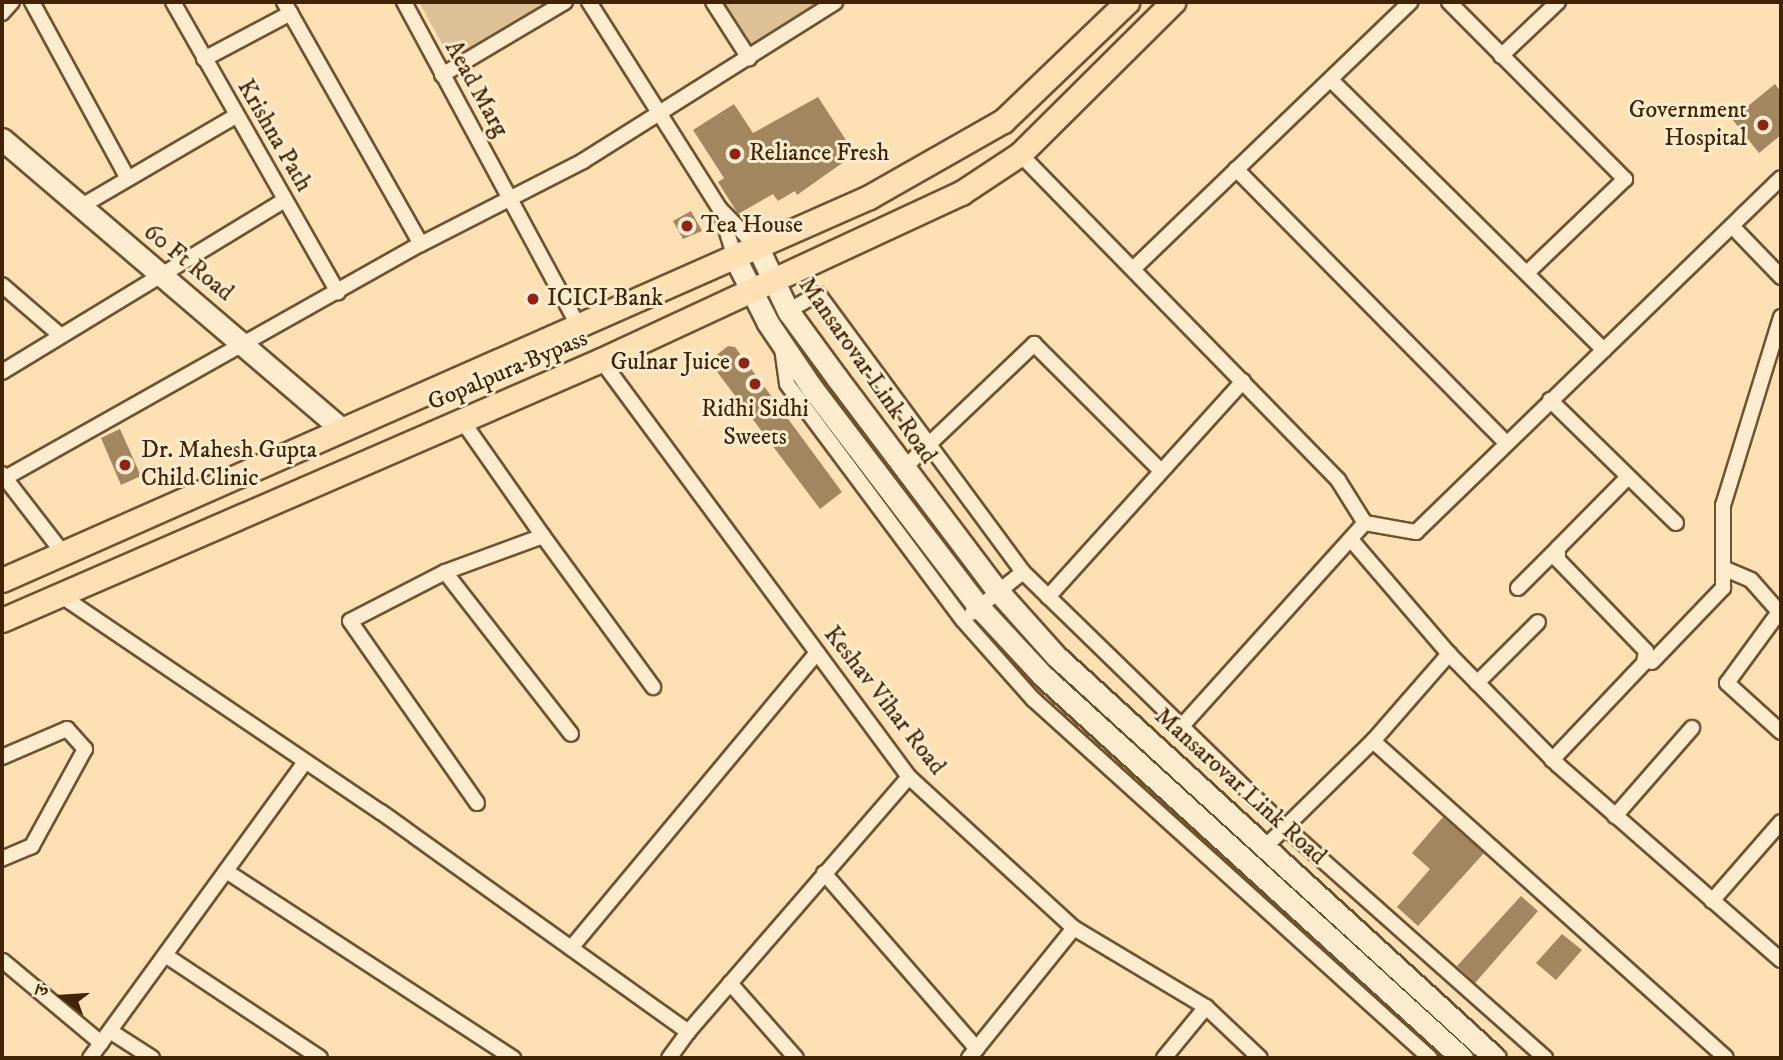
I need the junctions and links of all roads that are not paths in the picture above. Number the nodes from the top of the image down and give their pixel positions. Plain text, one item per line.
1 (12, 2) edge
2 (32, 2) edge
3 (173, 2) edge
4 (404, 2) edge
5 (565, 2) edge
6 (589, 2) edge
7 (713, 2) edge
8 (835, 2) edge
9 (1127, 2) edge
10 (1173, 2) edge
11 (1410, 2) edge
12 (1448, 2) edge
13 (1558, 2) edge
14 (287, 7) edge
15 (2, 13) edge
16 (1501, 56) junction
17 (749, 58) junction
18 (204, 59) junction
19 (442, 75) junction
20 (1331, 80) junction
21 (660, 113) junction
22 (236, 116) junction
23 (2, 139) edge
24 (1020, 154) junction
25 (1236, 169) junction
26 (1781, 178) edge
27 (128, 179) junction
28 (510, 197) junction
29 (285, 200) junction
30 (80, 207) junction
31 (720, 209) junction
32 (1732, 226) junction
33 (421, 244) junction
34 (758, 248) junction
35 (735, 258) junction
36 (1133, 269) junction
37 (1529, 271) junction
38 (1781, 276) edge
39 (162, 278) junction
40 (2, 285) edge
41 (763, 286) junction
42 (338, 292) junction
43 (788, 311) junction
44 (1781, 317) edge
45 (579, 327) junction
46 (60, 335) junction
47 (247, 343) junction
48 (1604, 350) junction
49 (601, 360) junction
50 (2, 372) edge
51 (1243, 381) junction
52 (1550, 400) junction
53 (461, 419) junction
54 (341, 429) junction
55 (1505, 442) junction
56 (930, 445) junction
57 (904, 468) junction
58 (1160, 470) junction
59 (3, 476) edge
60 (1628, 478) junction
61 (1365, 523) junction
62 (1676, 523) dead end
63 (543, 536) junction
64 (1353, 542) junction
65 (1558, 548) junction
66 (63, 553) junction
67 (1723, 568) junction
68 (445, 572) junction
69 (1023, 572) junction
70 (2, 580) edge
71 (1518, 587) dead end
72 (997, 590) junction
73 (60, 595) junction
74 (1048, 597) junction
75 (971, 613) junction
76 (1780, 613) edge
77 (2, 621) edge
78 (1538, 622) dead end
79 (817, 653) junction
80 (1449, 654) junction
81 (1652, 662) dead end
82 (1477, 682) junction
83 (653, 687) dead end
84 (1181, 727) junction
85 (1692, 728) dead end
86 (1781, 732) edge
87 (570, 734) dead end
88 (1373, 741) junction
89 (2, 757) edge
90 (1552, 760) junction
91 (305, 762) junction
92 (909, 777) junction
93 (477, 803) dead end
94 (1615, 816) junction
95 (1781, 822) edge
96 (1285, 827) junction
97 (1266, 846) junction
98 (2, 859) edge
99 (226, 870) junction
100 (824, 873) junction
101 (1267, 894) junction
102 (1712, 901) junction
103 (1074, 928) junction
104 (571, 948) junction
105 (165, 955) junction
106 (2, 960) edge
107 (1781, 960) edge
108 (730, 983) junction
109 (1206, 1007) junction
110 (688, 1032) junction
111 (106, 1037) junction
112 (973, 1054) edge
113 (90, 1058) edge
114 (152, 1058) edge
115 (320, 1058) edge
116 (513, 1058) edge
117 (669, 1058) edge
118 (796, 1058) edge
119 (1164, 1058) edge
120 (1260, 1058) edge
121 (1430, 1058) edge
122 (1462, 1058) edge
123 (1495, 1058) edge
124 (1545, 1058) edge
125 (1726, 1058) edge

1 - 15 street
2 - 27 street
3 - 18 street, Krishna Path
4 - 19 street, Aead Marg
5 - 19 street
6 - 21 street
7 - 17 street
8 - 17 street
9 - 34 main road, Gopalpura Bypass
10 - 24 main road, Gopalpura Bypass
11 - 20 street
12 - 16 street
13 - 16 street
14 - 18 street
14 - 33 street
16 - 37 street
17 - 21 street
18 - 22 street, Krishna Path
19 - 28 street, Aead Marg
20 - 25 street
20 - 37 street
21 - 28 street
21 - 31 street
22 - 27 street
22 - 29 street, Krishna Path
23 - 30 street, 60 Ft Road
24 - 36 street
24 - 41 main road, Gopalpura Bypass
25 - 36 street
25 - 55 street
26 - 32 street
27 - 30 street
28 - 33 street
28 - 45 street, Aead Marg
29 - 39 street
29 - 42 street, Krishna Path
30 - 39 street, 60 Ft Road
31 - 34 street, Mansarovar Link Road
31 - 35 street, Mansarovar Link Road
32 - 38 street
32 - 48 street
33 - 42 street
34 - 35 main road, Gopalpura Bypass
34 - 41 street, Mansarovar Link Road
35 - 41 street, Mansarovar Link Road
35 - 45 main road, Gopalpura Bypass
36 - 51 street
37 - 48 street
39 - 46 street
39 - 47 street, 60 Ft Road
40 - 46 street
41 - 43 street, Mansarovar Link Road
41 - 49 main road, Gopalpura Bypass
41 - 75 street, Mansarovar Link Road
42 - 47 street
43 - 56 street
43 - 57 street, Mansarovar Link Road
44 - 67 street
45 - 54 main road, Gopalpura Bypass
46 - 50 street
47 - 54 street, 60 Ft Road
47 - 59 street
48 - 52 street
49 - 53 main road, Gopalpura Bypass
49 - 79 street, Keshav Vihar Road
51 - 58 street
51 - 61 street
52 - 55 street
52 - 60 street
53 - 63 street
53 - 73 main road, Gopalpura Bypass
54 - 66 main road, Gopalpura Bypass
55 - 61 street
56 - 57 street
56 - 58 street
56 - 69 street
57 - 72 street, Mansarovar Link Road
58 - 74 street
59 - 66 street
60 - 62 street
60 - 65 street
61 - 64 street
63 - 68 street
63 - 83 street
64 - 80 street
64 - 84 street
65 - 71 street
65 - 90 street
66 - 70 main road, Gopalpura Bypass
67 - 76 street
67 - 81 street
68 - 87 street
68 - 93 street
69 - 72 street
69 - 74 street
72 - 75 street
72 - 97 street, Mansarovar Link Road
73 - 77 main road, Gopalpura Bypass
73 - 91 street
74 - 84 street
75 - 101 street, Mansarovar Link Road
76 - 86 street
78 - 82 street
79 - 92 street, Keshav Vihar Road
79 - 104 street
80 - 82 street
80 - 88 street
82 - 90 street
84 - 96 street
85 - 94 street
88 - 96 street
88 - 125 street
89 - 98 street
90 - 94 street
91 - 99 street
91 - 104 street
92 - 100 street
92 - 103 street, Keshav Vihar Road
94 - 102 street
95 - 102 street
96 - 97 street
96 - 124 street
97 - 123 street, Mansarovar Link Road
99 - 105 street
99 - 116 street
100 - 108 street
100 - 112 street
101 - 121 street
101 - 122 street, Mansarovar Link Road
102 - 107 street
103 - 109 street, Keshav Vihar Road
103 - 112 street
104 - 110 street
105 - 111 street
105 - 115 street
106 - 111 street
108 - 110 street
108 - 118 street
109 - 119 street
109 - 120 street, Keshav Vihar Road
110 - 117 street
111 - 113 street
111 - 114 street

